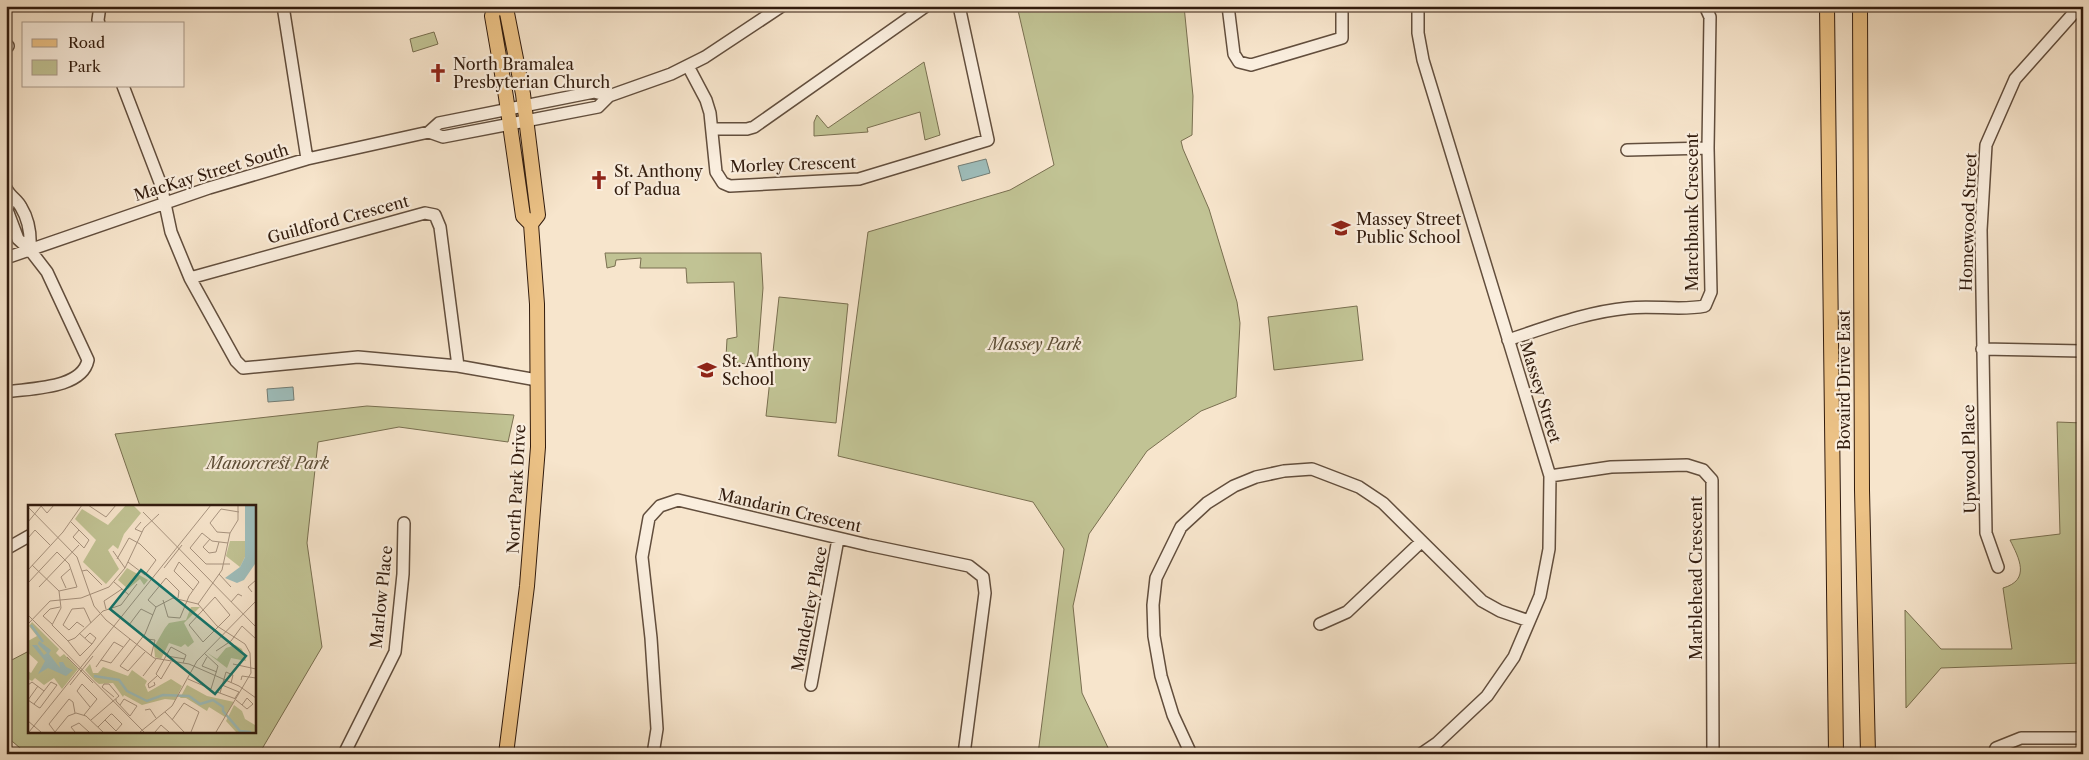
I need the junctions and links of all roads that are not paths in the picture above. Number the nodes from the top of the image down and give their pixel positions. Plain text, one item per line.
1 (100, 6) edge
2 (283, 6) edge
3 (495, 6) edge
4 (502, 6) edge
5 (782, 6) edge
6 (926, 6) edge
7 (959, 6) edge
8 (1228, 6) edge
9 (1342, 6) edge
10 (1418, 6) edge
11 (1705, 6) edge
12 (1827, 6) edge
13 (1860, 6) edge
14 (2063, 6) edge
15 (2076, 11) edge
16 (98, 22) edge
17 (688, 66) junction
18 (124, 88) edge
19 (609, 96) junction
20 (525, 106) junction
21 (508, 109) junction
22 (527, 120) junction
23 (510, 124) junction
24 (712, 129) junction
25 (429, 132) junction
26 (1708, 148) junction
27 (1626, 150) dead end
28 (307, 159) junction
29 (8, 192) edge
30 (165, 203) junction
31 (531, 224) junction
32 (30, 250) junction
33 (6, 258) edge
34 (190, 278) junction
35 (1508, 340) junction
36 (1982, 349) junction
37 (2083, 350) edge
38 (458, 366) junction
39 (537, 380) junction
40 (6, 392) edge
41 (1550, 476) junction
42 (404, 523) dead end
43 (28, 537) edge
44 (838, 539) junction
45 (1421, 542) junction
46 (6, 549) edge
47 (1998, 567) dead end
48 (1529, 621) junction
49 (1320, 624) dead end
50 (811, 685) dead end
51 (2083, 738) edge
52 (344, 754) edge
53 (506, 754) edge
54 (653, 754) edge
55 (964, 754) edge
56 (1191, 754) edge
57 (1421, 754) edge
58 (1708, 754) edge
59 (1713, 754) edge
60 (1836, 754) edge
61 (1868, 754) edge
62 (1994, 754) edge

1 - 16 street
2 - 28 street
3 - 21 main road, North Park Drive
4 - 20 main road, North Park Drive
5 - 17 street
6 - 24 street
7 - 24 street, Morley Crescent
8 - 9 street
10 - 35 street, Massey Street
11 - 26 street, Marchbank Crescent
12 - 60 main road, Bovaird Drive East
13 - 61 main road, Bovaird Drive East
14 - 15 street
15 - 36 street, Homewood Street
17 - 19 street
17 - 24 street, Morley Crescent
18 - 30 street
19 - 20 street, MacKay Street South
19 - 22 street, MacKay Street South
20 - 21 street, MacKay Street South
20 - 22 main road, North Park Drive
21 - 23 main road, North Park Drive
21 - 25 street, MacKay Street South
22 - 23 street, MacKay Street South
22 - 31 main road, North Park Drive
23 - 25 street, MacKay Street South
23 - 31 main road, North Park Drive
25 - 28 street, MacKay Street South
26 - 27 street
26 - 35 street, Marchbank Crescent
28 - 30 street, MacKay Street South
29 - 32 street
30 - 32 street, MacKay Street South
30 - 34 street
31 - 39 main road, North Park Drive
32 - 33 street, MacKay Street South
32 - 40 street
34 - 38 street
34 - 38 street, Guildford Crescent
35 - 41 street, Massey Street
36 - 37 street
36 - 47 street, Upwood Place
38 - 39 street
39 - 53 main road, North Park Drive
41 - 48 street, Massey Street
41 - 59 street, Marblehead Crescent
42 - 52 street, Marlow Place
43 - 46 street
44 - 50 street, Manderley Place
44 - 54 street, Mandarin Crescent
44 - 55 street, Mandarin Crescent
45 - 48 street
45 - 49 street
45 - 56 street
48 - 57 street, Massey Street
51 - 62 street
58 - 59 street

